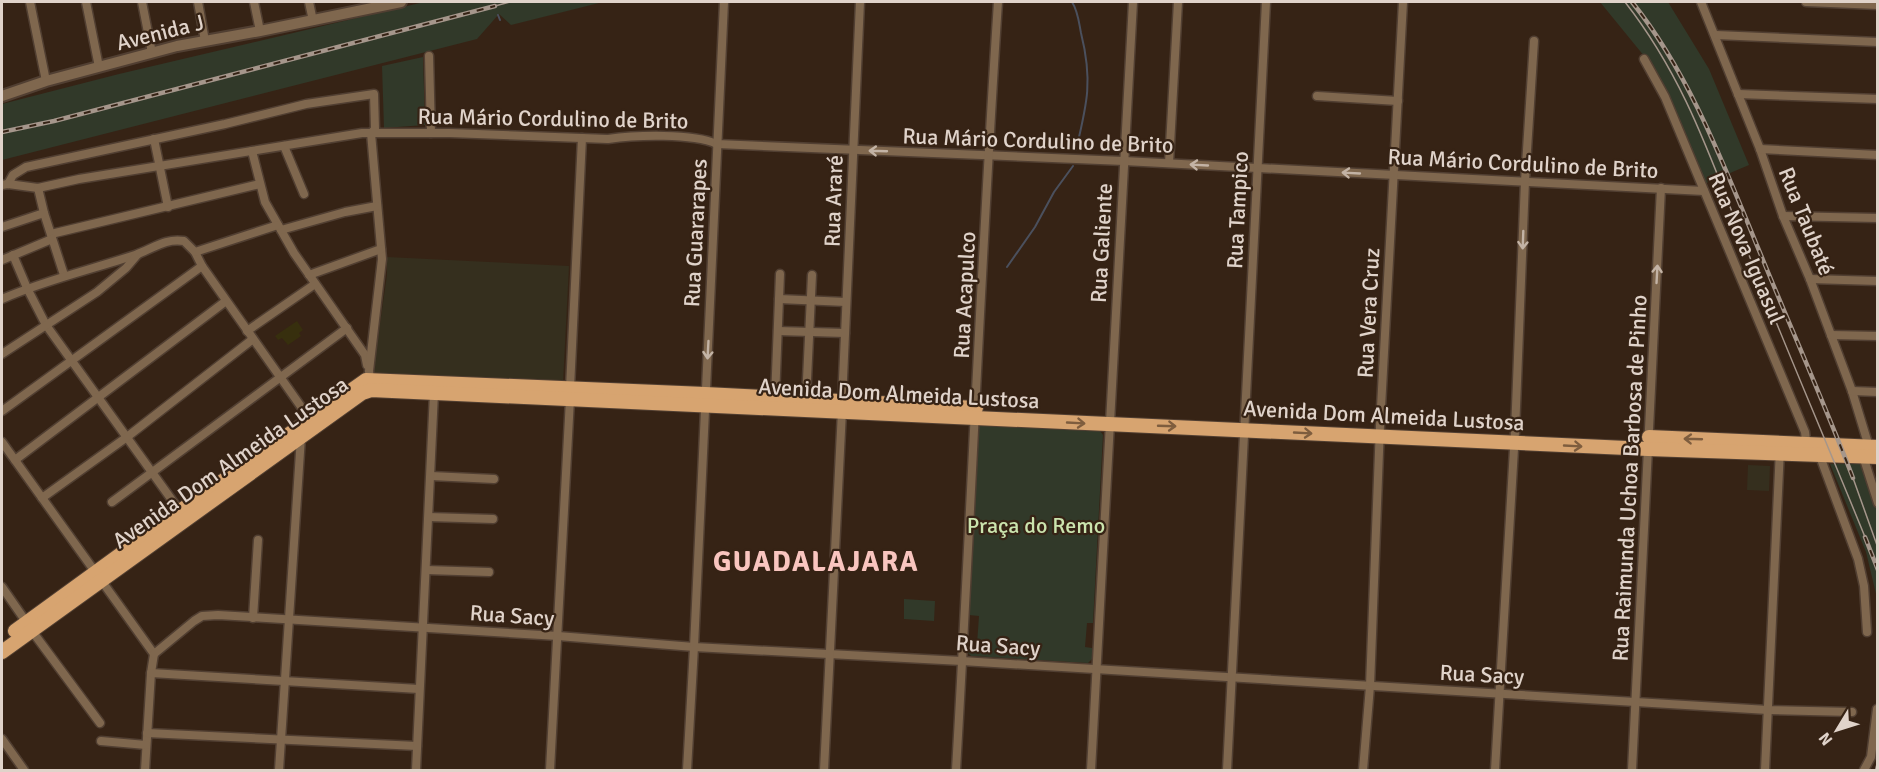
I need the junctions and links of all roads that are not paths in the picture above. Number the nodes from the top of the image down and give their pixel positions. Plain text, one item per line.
1 (30, 2) edge
2 (86, 2) edge
3 (142, 2) edge
4 (198, 2) edge
5 (254, 2) edge
6 (309, 2) edge
7 (401, 2) edge
8 (724, 2) edge
9 (860, 2) edge
10 (998, 2) edge
11 (1133, 2) edge
12 (1178, 2) edge
13 (1266, 2) edge
14 (1403, 2) edge
15 (1701, 2) edge
16 (1806, 2) edge
17 (1855, 3) edge
18 (1878, 5) edge
19 (366, 6) edge
20 (313, 21) junction
21 (260, 31) junction
22 (1716, 35) junction
23 (205, 41) junction
24 (1534, 41) dead end
25 (1878, 42) edge
26 (152, 53) junction
27 (429, 56) dead end
28 (1644, 59) dead end
29 (99, 68) junction
30 (46, 81) junction
31 (1738, 94) junction
32 (2, 96) edge
33 (1317, 96) dead end
34 (1878, 99) edge
35 (1398, 101) junction
36 (371, 133) junction
37 (431, 133) junction
38 (582, 138) junction
39 (154, 140) junction
40 (717, 144) junction
41 (284, 146) junction
42 (1760, 149) junction
43 (853, 150) junction
44 (252, 151) junction
45 (988, 155) junction
46 (1878, 155) edge
47 (1124, 160) junction
48 (1169, 163) junction
49 (158, 166) junction
50 (1257, 168) junction
51 (1394, 175) junction
52 (1526, 181) junction
53 (260, 184) junction
54 (5, 185) edge
55 (38, 188) junction
56 (1662, 188) junction
57 (1704, 191) junction
58 (304, 194) dead end
59 (377, 206) junction
60 (168, 207) junction
61 (44, 213) junction
62 (1783, 216) junction
63 (1878, 218) edge
64 (279, 227) junction
65 (2, 228) edge
66 (52, 236) junction
67 (381, 249) junction
68 (195, 252) junction
69 (138, 254) junction
70 (13, 255) junction
71 (2, 260) edge
72 (202, 266) junction
73 (780, 274) dead end
74 (64, 275) junction
75 (309, 275) junction
76 (812, 275) dead end
77 (1810, 279) junction
78 (1878, 281) edge
79 (315, 284) junction
80 (27, 288) junction
81 (2, 299) edge
82 (779, 299) junction
83 (226, 301) junction
84 (811, 301) junction
85 (846, 302) junction
86 (46, 325) junction
87 (347, 328) junction
88 (247, 331) junction
89 (778, 331) junction
90 (809, 332) junction
91 (845, 333) junction
92 (1831, 335) junction
93 (1878, 336) edge
94 (253, 339) junction
95 (2, 354) edge
96 (71, 360) junction
97 (370, 375) junction
98 (279, 377) junction
99 (1852, 391) junction
100 (1878, 392) edge
101 (434, 393) junction
102 (570, 394) junction
103 (100, 398) junction
104 (775, 398) junction
105 (705, 399) junction
106 (806, 400) junction
107 (842, 406) junction
108 (2, 411) edge
109 (976, 413) junction
110 (309, 418) junction
111 (1109, 419) junction
112 (1244, 424) junction
113 (127, 436) junction
114 (302, 437) junction
115 (1380, 437) junction
116 (1515, 438) junction
117 (2, 442) edge
118 (1648, 443) junction
119 (281, 445) junction
120 (1780, 448) junction
121 (1813, 450) junction
122 (1872, 453) edge
123 (15, 460) junction
124 (153, 472) junction
125 (431, 476) junction
126 (494, 479) dead end
127 (42, 498) junction
128 (112, 502) dead end
129 (1878, 503) edge
130 (182, 515) junction
131 (429, 517) junction
132 (493, 519) dead end
133 (258, 540) dead end
134 (426, 570) junction
135 (489, 572) dead end
136 (99, 576) junction
137 (2, 587) edge
138 (253, 618) junction
139 (290, 620) junction
140 (29, 627) junction
141 (423, 628) junction
142 (1867, 632) dead end
143 (558, 636) junction
144 (2, 641) edge
145 (694, 647) junction
146 (2, 652) edge
147 (154, 654) junction
148 (830, 654) junction
149 (962, 661) junction
150 (1096, 669) junction
151 (151, 673) junction
152 (1232, 677) junction
153 (285, 681) junction
154 (1370, 686) junction
155 (419, 689) junction
156 (1500, 692) junction
157 (1636, 702) junction
158 (1877, 709) edge
159 (1768, 710) junction
160 (1852, 712) dead end
161 (100, 723) dead end
162 (147, 733) junction
163 (2, 740) edge
164 (281, 740) junction
165 (100, 741) dead end
166 (146, 745) junction
167 (417, 746) junction
168 (24, 771) edge
169 (146, 771) edge
170 (279, 771) edge
171 (416, 771) edge
172 (550, 771) edge
173 (687, 771) edge
174 (824, 771) edge
175 (956, 771) edge
176 (1091, 771) edge
177 (1227, 771) edge
178 (1363, 771) edge
179 (1496, 771) edge
180 (1632, 771) edge
181 (1765, 771) edge
182 (1864, 771) edge

1 - 30 street
2 - 29 street
3 - 26 street
4 - 23 street
5 - 21 street
6 - 20 street
7 - 19 street, Avenida J
8 - 40 street, Rua Guararapes
9 - 43 street, Rua Araré
10 - 45 street, Rua Acapulco
11 - 47 street, Rua Galiente
12 - 48 street
13 - 50 street, Rua Tampico
14 - 35 street, Rua Vera Cruz
15 - 22 street, Rua Taubaté
16 - 17 street
17 - 18 street
19 - 20 street, Avenida J
20 - 21 street, Avenida J
21 - 23 street, Avenida J
22 - 25 street
22 - 31 street, Rua Taubaté
23 - 26 street, Avenida J
24 - 52 street
26 - 29 street, Avenida J
27 - 37 street
28 - 57 street, Rua Nova Iguasul
29 - 30 street, Avenida J
30 - 32 street, Avenida J
31 - 34 street
31 - 42 street, Rua Taubaté
33 - 35 street
35 - 51 street, Rua Vera Cruz
36 - 37 street, Rua Mário Cordulino de Brito
36 - 39 street
36 - 41 street, Rua Mário Cordulino de Brito
36 - 59 street
37 - 38 street, Rua Mário Cordulino de Brito
38 - 40 street, Rua Mário Cordulino de Brito
38 - 102 street
39 - 49 street
39 - 54 street
40 - 43 street, Rua Mário Cordulino de Brito
40 -> 105 street, Rua Guararapes
41 - 44 street, Rua Mário Cordulino de Brito
41 - 58 street
42 - 46 street
42 - 62 street, Rua Taubaté
45 -> 43 street, Rua Mário Cordulino de Brito
43 - 85 street, Rua Araré
44 - 49 street, Rua Mário Cordulino de Brito
44 - 53 street
45 - 47 street, Rua Mário Cordulino de Brito
45 - 109 street, Rua Acapulco
47 - 48 street, Rua Mário Cordulino de Brito
47 - 111 street, Rua Galiente
50 -> 48 street, Rua Mário Cordulino de Brito
49 - 55 street, Rua Mário Cordulino de Brito
49 - 60 street
51 -> 50 street, Rua Mário Cordulino de Brito
50 - 112 street, Rua Tampico
51 - 52 street, Rua Mário Cordulino de Brito
51 - 115 street, Rua Vera Cruz
52 - 56 street, Rua Mário Cordulino de Brito
52 -> 116 street
53 - 60 street
53 - 64 street
54 - 55 street, Rua Mário Cordulino de Brito
55 - 61 street
56 - 57 street, Rua Mário Cordulino de Brito
118 -> 56 street, Rua Raimunda Uchoa Barbosa de Pinho
57 - 121 street, Rua Nova Iguasul
59 - 64 street
59 - 67 street
60 - 66 street
61 - 65 street
61 - 66 street
62 - 63 street
62 - 77 street, Rua Taubaté
64 - 68 street
64 - 75 street
66 - 70 street
66 - 74 street
67 - 75 street
67 - 97 street
68 - 69 street
68 - 72 street
69 - 74 street
69 - 86 street
70 - 71 street
70 - 80 street
72 - 83 street
72 - 96 street
73 - 82 street
74 - 80 street
75 - 79 street
76 - 84 street
77 - 78 street
77 - 92 street, Rua Taubaté
79 - 87 street
79 - 88 street
80 - 81 street
80 - 86 street
82 - 84 street
82 - 89 street
83 - 88 street
83 - 103 street
84 - 85 street
84 - 90 street
85 - 91 street, Rua Araré
86 - 95 street
86 - 96 street
87 - 97 street
87 - 98 street
88 - 94 street
89 - 90 street
89 - 104 street
90 - 91 street
90 - 106 street
91 - 107 street, Rua Araré
92 - 93 street
92 - 99 street, Rua Taubaté
94 - 98 street
94 - 113 street
96 - 103 street
96 - 108 street
97 - 102 main road, Avenida Dom Almeida Lustosa
97 - 110 main road, Avenida Dom Almeida Lustosa
98 - 110 street
98 - 124 street
99 - 100 street
99 - 122 street, Rua Taubaté
101 - 102 main road, Avenida Dom Almeida Lustosa
101 - 114 main road, Avenida Dom Almeida Lustosa
101 - 125 street
102 - 105 main road, Avenida Dom Almeida Lustosa
102 - 143 street
103 - 113 street
103 - 123 street
104 - 105 main road, Avenida Dom Almeida Lustosa
104 - 106 main road, Avenida Dom Almeida Lustosa
105 - 107 main road, Avenida Dom Almeida Lustosa
105 - 145 street, Rua Guararapes
106 - 107 main road, Avenida Dom Almeida Lustosa
107 - 109 main road, Avenida Dom Almeida Lustosa
107 - 148 street, Rua Araré
109 -> 111 main road, Avenida Dom Almeida Lustosa
109 - 149 street, Rua Acapulco
110 - 119 main road, Avenida Dom Almeida Lustosa
111 -> 112 main road, Avenida Dom Almeida Lustosa
111 - 150 street, Rua Galiente
112 -> 115 main road, Avenida Dom Almeida Lustosa
112 - 152 street, Rua Tampico
113 - 124 street
113 - 127 street
114 - 119 main road, Avenida Dom Almeida Lustosa
114 - 139 street
115 - 116 main road, Avenida Dom Almeida Lustosa
115 - 154 street, Rua Vera Cruz
116 -> 118 main road, Avenida Dom Almeida Lustosa
116 - 156 street
117 - 123 street
118 - 120 main road, Avenida Dom Almeida Lustosa
118 - 157 street, Rua Raimunda Uchoa Barbosa de Pinho
119 - 130 main road, Avenida Dom Almeida Lustosa
120 - 121 main road, Avenida Dom Almeida Lustosa
120 - 159 street
121 - 122 main road, Avenida Dom Almeida Lustosa
121 - 142 street, Rua Nova Iguasul
122 - 129 street, Rua Taubaté
123 - 127 street
124 - 128 street
124 - 130 street
125 - 126 street
125 - 131 street
127 - 136 street
130 - 136 main road, Avenida Dom Almeida Lustosa
131 - 132 street
131 - 134 street
133 - 138 street
134 - 135 street
134 - 141 street
136 - 140 main road, Avenida Dom Almeida Lustosa
136 - 147 street
137 - 140 street
138 - 139 street, Rua Sacy
138 - 147 street, Rua Sacy
139 - 141 street, Rua Sacy
139 - 153 street
140 - 144 main road, Avenida Dom Almeida Lustosa
140 - 146 main road, Avenida Dom Almeida Lustosa
140 - 161 street
141 - 143 street, Rua Sacy
141 - 155 street
143 - 145 street, Rua Sacy
143 - 172 street
145 - 148 street, Rua Sacy
145 - 173 street, Rua Guararapes
147 - 151 street
148 - 149 street, Rua Sacy
148 - 174 street, Rua Araré
149 - 150 street, Rua Sacy
149 - 175 street, Rua Acapulco
150 - 152 street, Rua Sacy
150 - 176 street, Rua Galiente
151 - 153 street
151 - 162 street
152 - 154 street, Rua Sacy
152 - 177 street, Rua Tampico
153 - 155 street
153 - 164 street
154 - 156 street, Rua Sacy
154 - 178 street, Rua Vera Cruz
155 - 167 street
156 - 157 street, Rua Sacy
156 - 179 street
157 - 159 street, Rua Sacy
157 - 180 street, Rua Raimunda Uchoa Barbosa de Pinho
158 - 182 street
159 - 160 street, Rua Sacy
159 - 181 street
162 - 164 street
162 - 166 street
163 - 168 street
164 - 167 street
164 - 170 street
165 - 166 street
166 - 169 street
167 - 171 street

